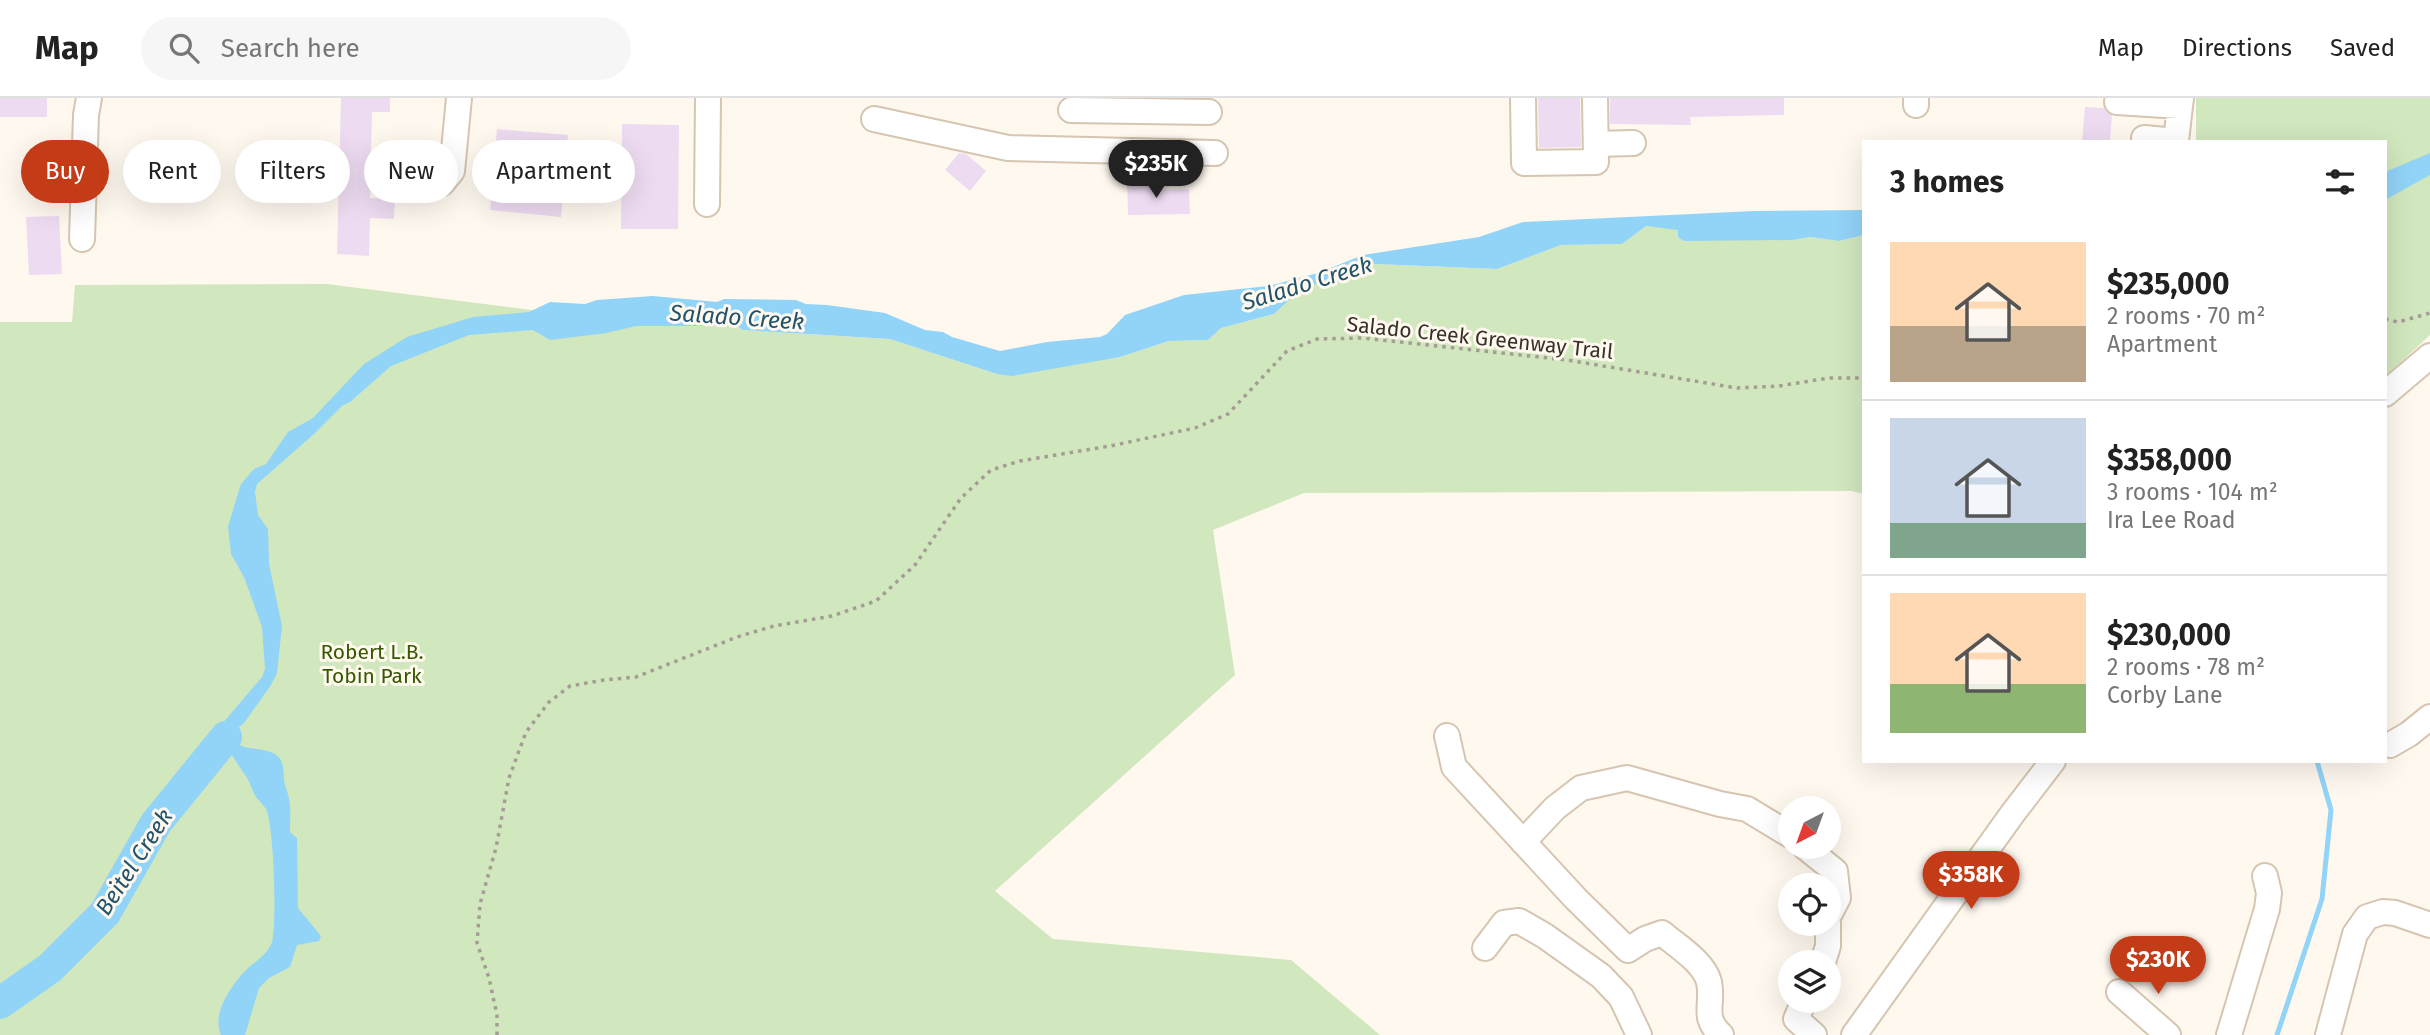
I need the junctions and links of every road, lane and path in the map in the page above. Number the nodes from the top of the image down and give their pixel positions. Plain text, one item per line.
1 (89, 98) edge
2 (459, 98) edge
3 (708, 98) edge
4 (1523, 98) edge
5 (1595, 98) edge
6 (2118, 98) edge
7 (2145, 101) edge
8 (2181, 102) edge
9 (1071, 104) edge
10 (1142, 105) edge
11 (1209, 111) dead end
12 (874, 119) dead end
13 (2144, 138) dead end
14 (455, 140) edge
15 (2165, 140) edge
16 (2176, 140) edge
17 (1633, 143) dead end
18 (1596, 144) junction
19 (1066, 149) junction
20 (1144, 151) junction
21 (1215, 153) dead end
22 (707, 204) dead end
23 (82, 239) dead end
24 (2430, 313) edge
25 (2387, 319) edge
26 (2430, 356) edge
27 (1862, 378) edge
28 (2387, 392) edge
29 (2430, 716) edge
30 (1447, 736) dead end
31 (2390, 745) dead end
32 (2051, 763) edge
33 (1778, 828) edge
34 (1523, 842) junction
35 (1820, 859) edge
36 (1835, 873) edge
37 (2265, 876) dead end
38 (2430, 925) edge
39 (1485, 948) dead end
40 (2119, 992) dead end
41 (497, 1035) edge
42 (1639, 1035) edge
43 (1721, 1035) edge
44 (1854, 1035) edge
45 (2168, 1035) edge
46 (2229, 1035) edge
47 (2328, 1035) edge

1 - 23 street
2 - 14 street
3 - 22 street
4 - 18 street
5 - 18 street
6 - 7 street
7 - 8 street
8 - 16 street
9 - 10 street
9 - 19 street
10 - 11 street
10 - 20 street
12 - 19 street
13 - 15 street
17 - 18 street
19 - 20 street
20 - 21 street
24 - 25 path
26 - 28 street
27 - 41 path, Salado Creek Greenway Trail
29 - 31 street
30 - 34 street
32 - 44 street
33 - 34 street
34 - 43 street
35 - 36 street
37 - 46 street
38 - 47 street
39 - 42 street
40 - 45 street

